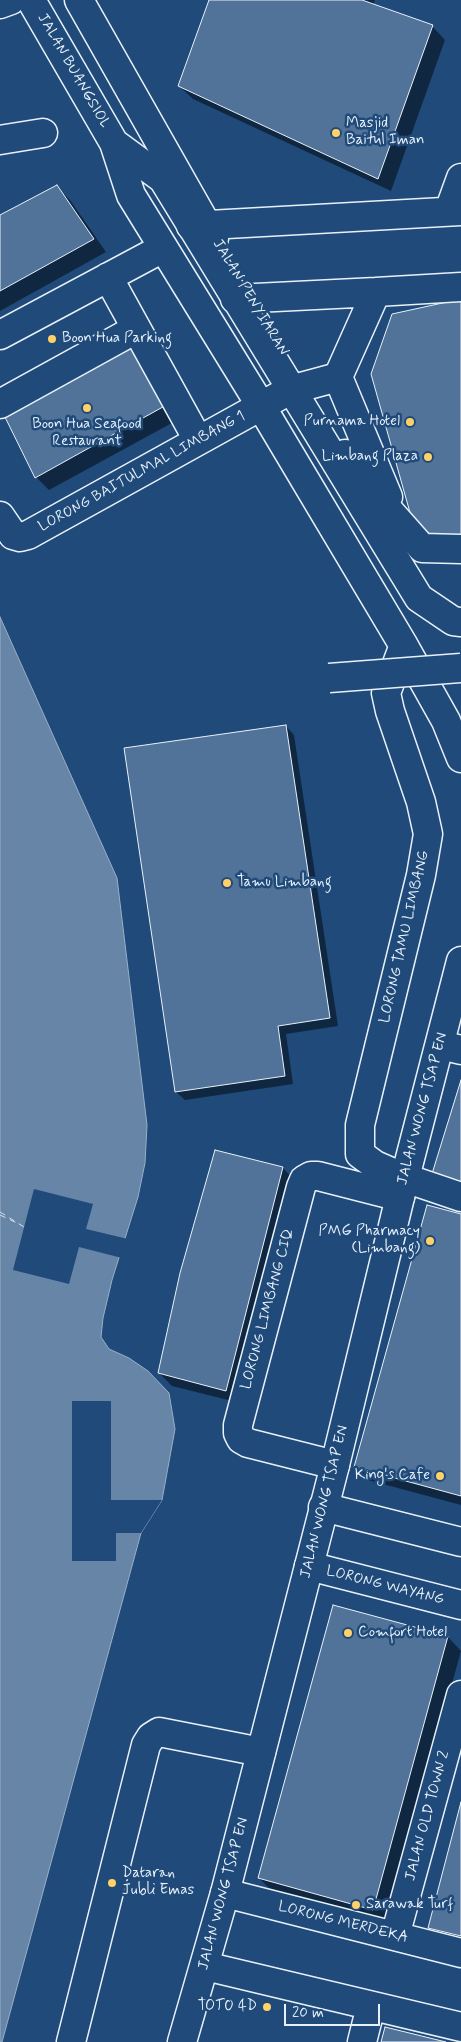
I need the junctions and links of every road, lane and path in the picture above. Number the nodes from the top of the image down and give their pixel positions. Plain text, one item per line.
1 (10, 0) edge
2 (31, 0) edge
3 (79, 0) edge
4 (0, 4) edge
5 (43, 133) dead end
6 (0, 140) edge
7 (114, 143) junction
8 (461, 178) edge
9 (455, 211) edge
10 (199, 225) junction
11 (163, 248) junction
12 (108, 277) junction
13 (461, 288) edge
14 (376, 292) junction
15 (243, 298) junction
16 (136, 329) junction
17 (0, 335) edge
18 (338, 377) junction
19 (297, 388) junction
20 (0, 404) edge
21 (261, 406) junction
22 (198, 440) junction
23 (0, 516) edge
24 (397, 520) junction
25 (461, 549) edge
26 (461, 556) edge
27 (461, 622) edge
28 (404, 646) junction
29 (461, 668) edge
30 (329, 678) dead end
31 (461, 758) edge
32 (461, 961) edge
33 (458, 989) edge
34 (450, 1047) edge
35 (403, 1188) junction
36 (461, 1198) edge
37 (335, 1465) junction
38 (323, 1507) junction
39 (461, 1542) edge
40 (309, 1566) junction
41 (461, 1605) edge
42 (461, 1696) edge
43 (261, 1752) junction
44 (225, 1894) junction
45 (394, 1936) junction
46 (461, 1953) edge
47 (205, 1966) junction
48 (371, 2006) junction
49 (461, 2027) edge
50 (71, 2042) edge
51 (182, 2042) edge
52 (362, 2042) edge

1 - 4 main road
2 - 7 main road, JALAN BUANGSIOL
3 - 10 main road, JALAN PENYIARAN
5 - 6 main road
7 - 10 main road
7 - 11 main road
8 - 9 main road
9 - 10 main road
10 - 15 main road
11 - 12 main road
11 - 21 main road
12 - 16 main road
12 - 17 main road
13 - 14 main road
14 - 15 main road
14 - 18 main road
15 - 19 main road
16 - 20 main road
16 - 22 main road
18 - 19 main road, LORONG BAITULMAL LIMBANG 1
18 - 24 main road
19 - 21 main road, LORONG BAITULMAL LIMBANG 1
19 - 24 main road
19 - 27 main road
21 - 22 main road, LORONG BAITULMAL LIMBANG 1
21 - 28 main road
22 - 23 main road, LORONG BAITULMAL LIMBANG 1
24 - 25 main road
24 - 26 main road
28 - 31 main road
28 - 35 main road, LORONG TAMU LIMBANG
29 - 30 main road, bridge
32 - 33 main road, JALAN WONG TSAP EN
33 - 34 main road, JALAN WONG TSAP EN
34 - 35 main road, JALAN WONG TSAP EN
35 - 36 main road
35 - 37 main road, JALAN WONG TSAP EN
35 - 37 main road, LORONG LIMBANG CIQ
37 - 38 main road, JALAN WONG TSAP EN
38 - 39 main road
38 - 40 main road, JALAN WONG TSAP EN
40 - 41 main road, LORONG WAYANG
40 - 43 main road, JALAN WONG TSAP EN
42 - 45 main road, JALAN OLD TOWN 2
43 - 44 main road, JALAN WONG TSAP EN
43 - 50 main road
44 - 45 main road, LORONG MERDEKA
44 - 47 main road, JALAN WONG TSAP EN
45 - 46 main road, LORONG MERDEKA
47 - 48 main road
47 - 51 main road, JALAN WONG TSAP EN
48 - 49 main road
48 - 52 main road

